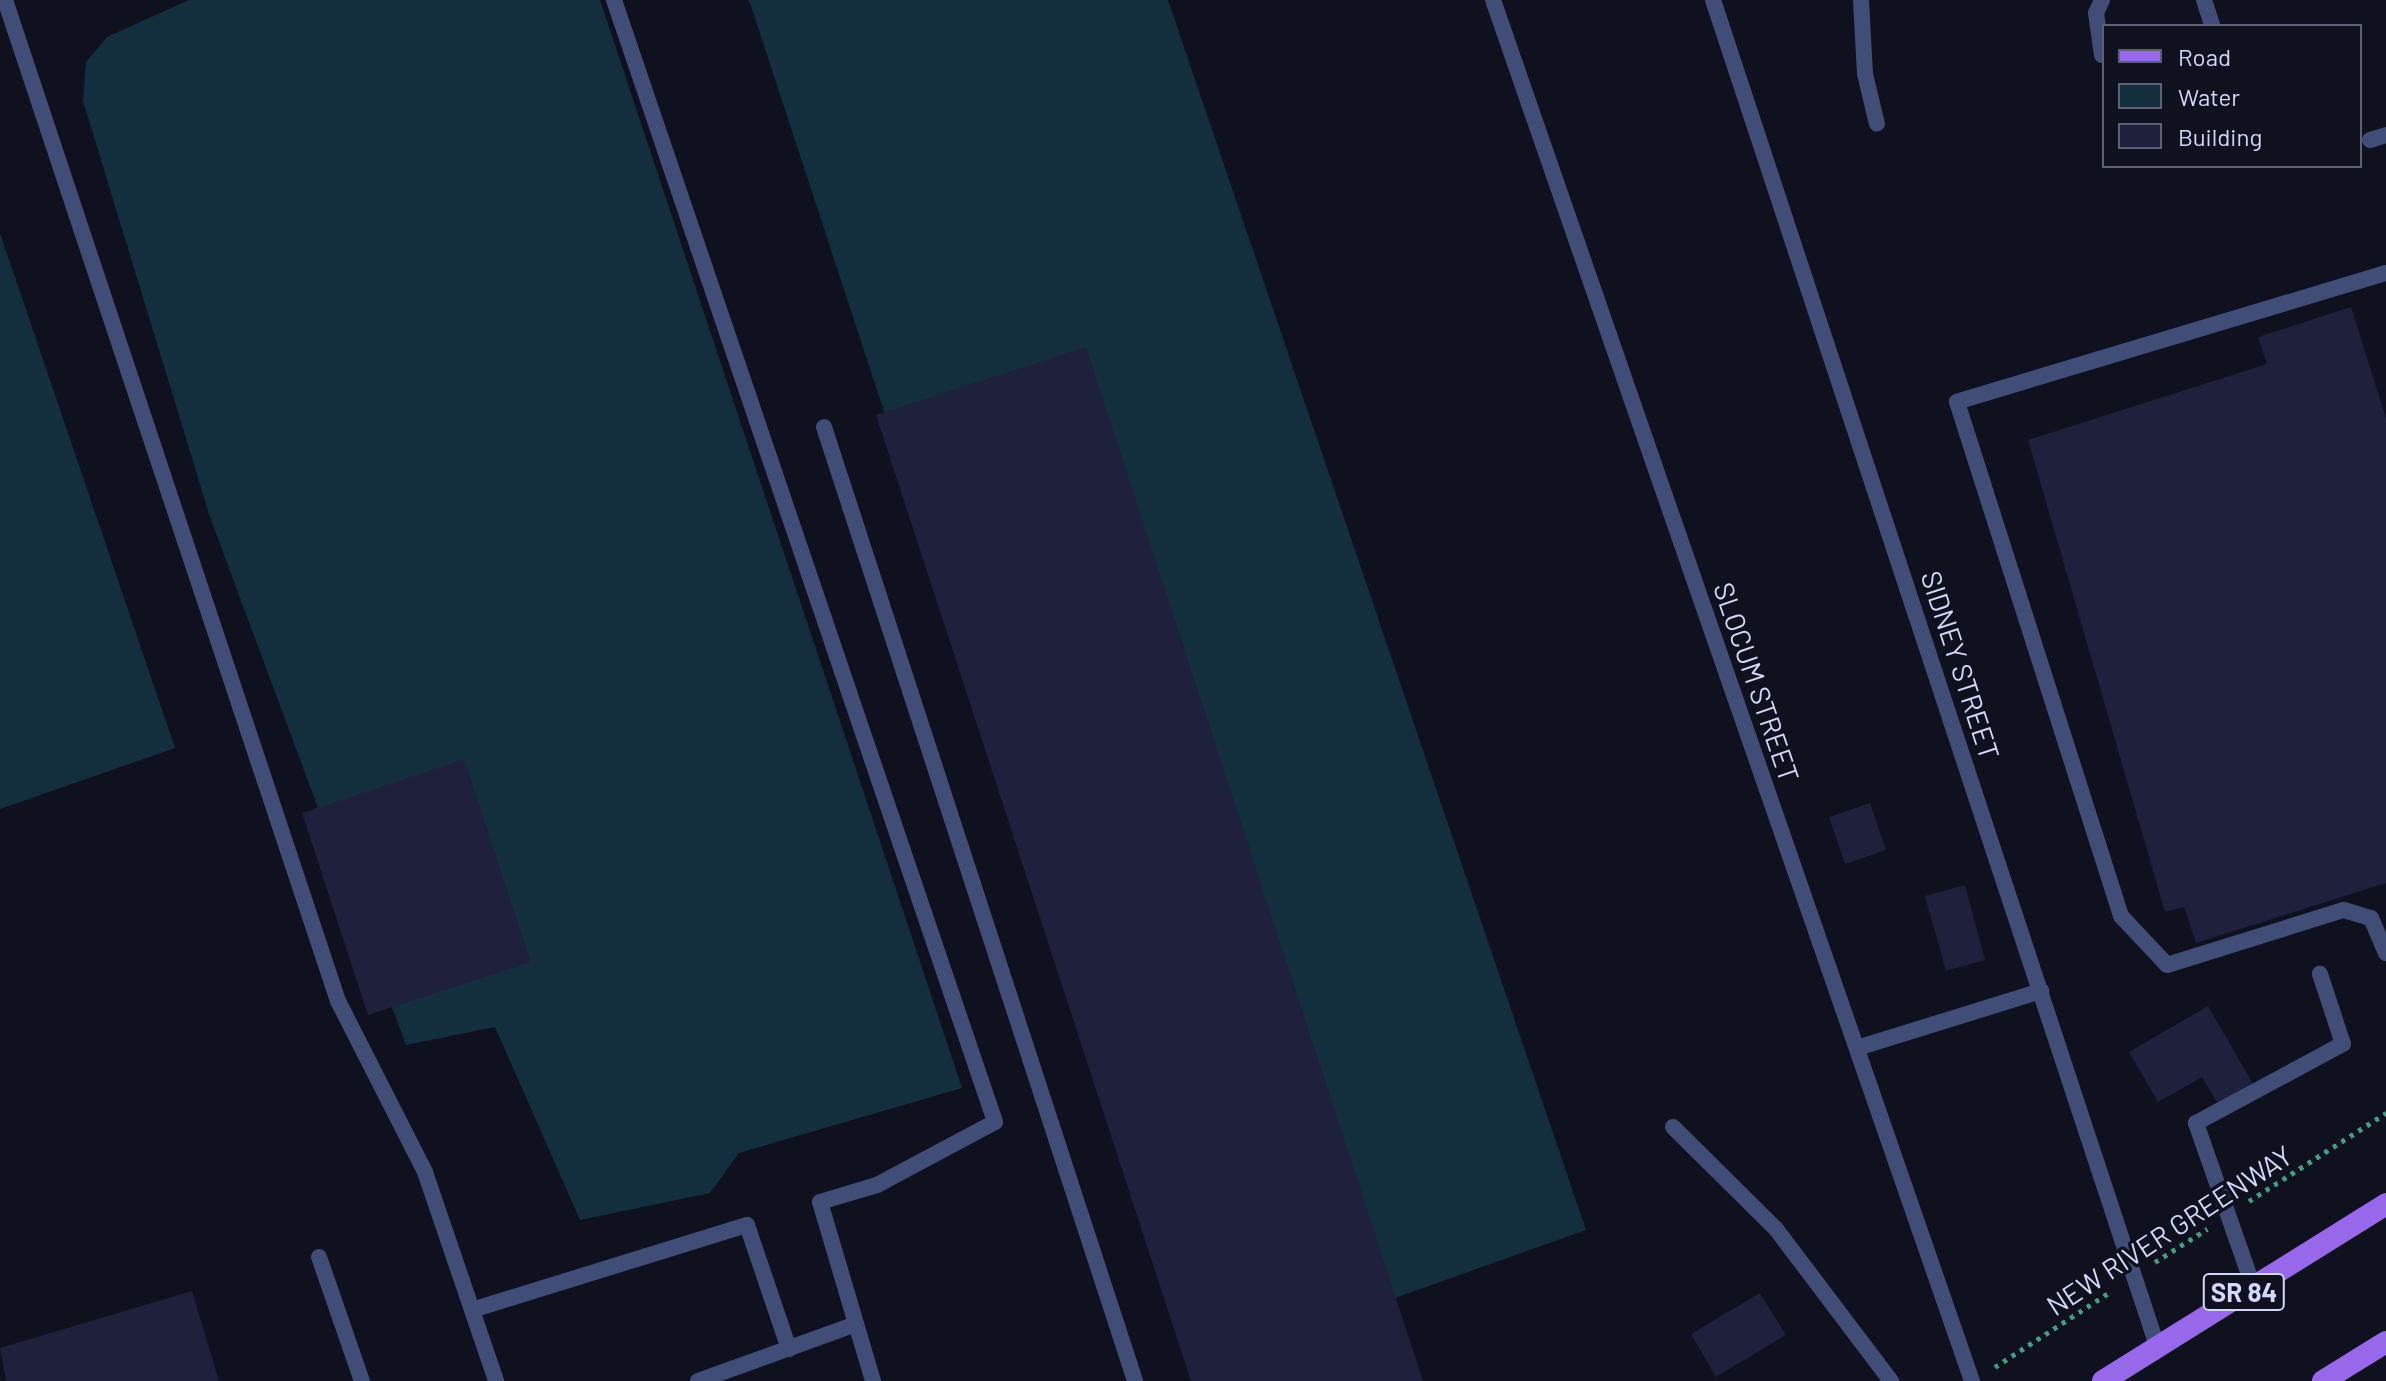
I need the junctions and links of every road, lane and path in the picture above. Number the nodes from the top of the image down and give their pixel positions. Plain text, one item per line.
1 (5, 0) edge
2 (614, 0) edge
3 (1493, 0) edge
4 (1713, 0) edge
5 (1861, 0) edge
6 (2102, 0) edge
7 (2204, 0) edge
8 (2212, 24) dead end
9 (2102, 55) edge
10 (1877, 124) dead end
11 (2386, 273) edge
12 (824, 427) dead end
13 (2378, 916) edge
14 (2386, 953) edge
15 (2320, 974) dead end
16 (2041, 991) junction
17 (1857, 1048) junction
18 (2386, 1113) edge
19 (1673, 1127) dead end
20 (2386, 1204) edge
21 (2228, 1215) junction
22 (319, 1257) dead end
23 (2135, 1275) junction
24 (2253, 1286) junction
25 (472, 1310) junction
26 (856, 1324) junction
27 (2386, 1342) edge
28 (2157, 1346) junction
29 (789, 1349) junction
30 (1979, 1377) edge
31 (362, 1381) edge
32 (496, 1381) edge
33 (698, 1381) edge
34 (873, 1381) edge
35 (1135, 1381) edge
36 (1891, 1381) edge
37 (2103, 1381) edge
38 (2323, 1381) edge

1 - 25 street
2 - 26 street
3 - 17 street, SLOCUM STREET
4 - 16 street, SIDNEY STREET
5 - 10 street
6 - 9 street
7 - 8 street
11 - 13 street
12 - 35 street
13 - 14 street
15 - 21 street
16 - 17 street
16 - 23 street, SIDNEY STREET
17 - 30 street, SLOCUM STREET
18 - 21 path, NEW RIVER GREENWAY
19 - 36 street
20 - 24 main road, SR 84
21 - 23 path, NEW RIVER GREENWAY
21 - 24 street
22 - 31 street
23 - 28 street, SIDNEY STREET
23 - 30 path, NEW RIVER GREENWAY
24 - 28 main road, SR 84
25 - 29 street
25 - 32 street
26 - 29 street
26 - 34 street
27 - 38 main road
28 - 37 main road, SR 84
29 - 33 street

